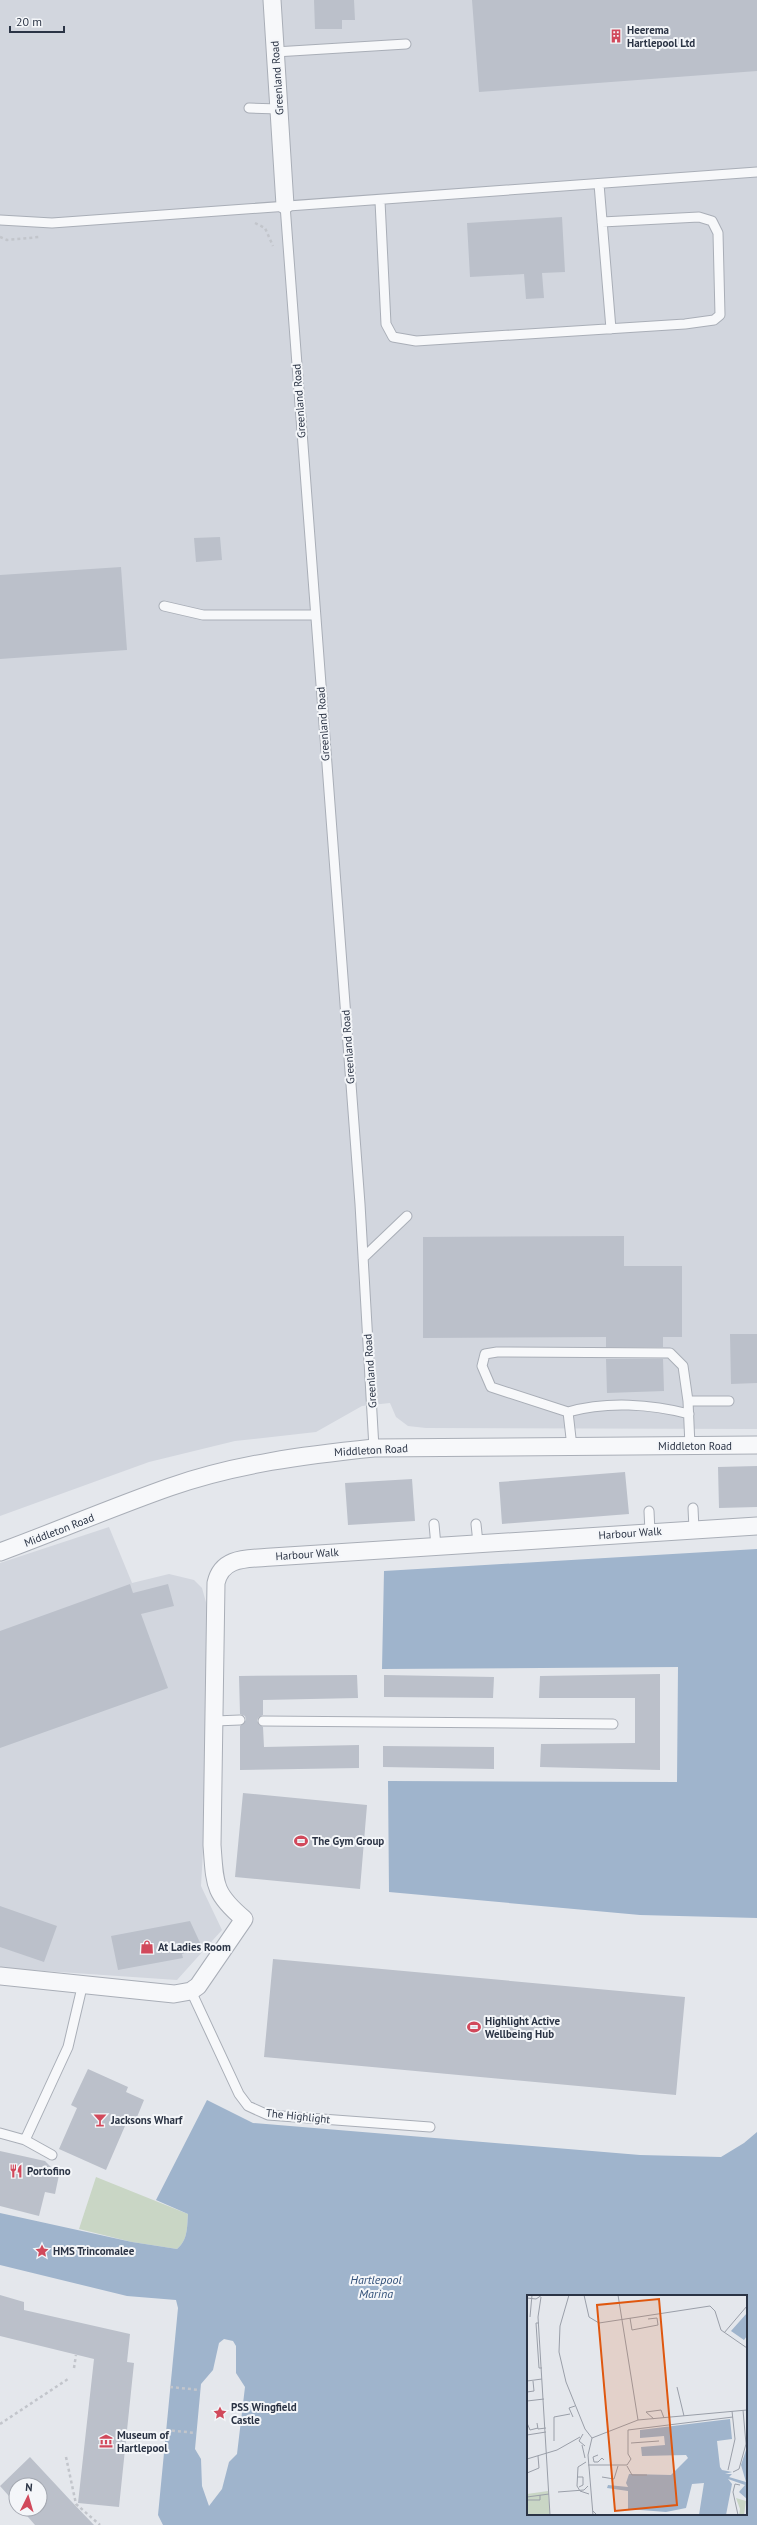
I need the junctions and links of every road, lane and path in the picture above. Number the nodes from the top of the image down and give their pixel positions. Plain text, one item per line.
1 (272, 0) edge
2 (406, 44) dead end
3 (275, 52) junction
4 (249, 108) dead end
5 (279, 109) junction
6 (757, 172) edge
7 (599, 184) junction
8 (380, 201) junction
9 (285, 205) junction
10 (0, 220) edge
11 (602, 222) junction
12 (611, 329) junction
13 (164, 606) dead end
14 (314, 615) junction
15 (407, 1216) dead end
16 (363, 1258) junction
17 (688, 1401) junction
18 (729, 1401) dead end
19 (568, 1412) junction
20 (689, 1414) junction
21 (757, 1445) edge
22 (572, 1446) junction
23 (690, 1446) junction
24 (374, 1448) junction
25 (693, 1508) dead end
26 (649, 1511) dead end
27 (434, 1524) dead end
28 (476, 1524) dead end
29 (757, 1526) edge
30 (694, 1529) junction
31 (650, 1532) junction
32 (478, 1543) junction
33 (436, 1546) junction
34 (0, 1552) edge
35 (240, 1720) dead end
36 (215, 1721) junction
37 (263, 1721) dead end
38 (612, 1724) dead end
39 (0, 1976) edge
40 (83, 1983) junction
41 (191, 1991) junction
42 (430, 2127) dead end
43 (0, 2132) edge
44 (26, 2140) junction
45 (52, 2155) dead end
46 (76, 2355) dead end
47 (74, 2368) dead end
48 (68, 2379) dead end
49 (170, 2387) dead end
50 (200, 2390) dead end
51 (0, 2424) edge
52 (166, 2430) dead end
53 (196, 2433) dead end
54 (66, 2457) dead end
55 (100, 2525) edge

1 - 3 street, Greenland Road
2 - 3 lane
3 - 5 street, Greenland Road
4 - 5 lane
5 - 9 street, Greenland Road
6 - 7 lane
7 - 8 lane
7 - 11 lane
8 - 9 lane
8 - 12 lane
9 - 10 lane
9 - 14 lane, Greenland Road
11 - 12 lane
11 - 12 lane
13 - 14 lane
14 - 16 lane, Greenland Road
15 - 16 lane
16 - 24 lane, Greenland Road
17 - 18 lane
17 - 19 lane
17 - 20 lane
19 - 20 lane
19 - 22 lane
20 - 23 lane
21 - 23 street, Middleton Road
22 - 23 street, Middleton Road
22 - 24 street, Middleton Road
24 - 34 street, Middleton Road
25 - 30 lane
26 - 31 lane
27 - 33 lane
28 - 32 lane
29 - 30 street, Harbour Walk
30 - 31 street, Harbour Walk
31 - 32 street, Harbour Walk
32 - 33 street, Harbour Walk
33 - 36 street, Harbour Walk
35 - 36 lane
36 - 41 street, Harbour Walk
37 - 38 lane
39 - 40 street
40 - 41 street
40 - 44 lane
41 - 42 lane, The Highlight
43 - 44 lane
44 - 45 lane
46 - 47 path
48 - 51 path
49 - 50 path
52 - 53 path
54 - 55 path

